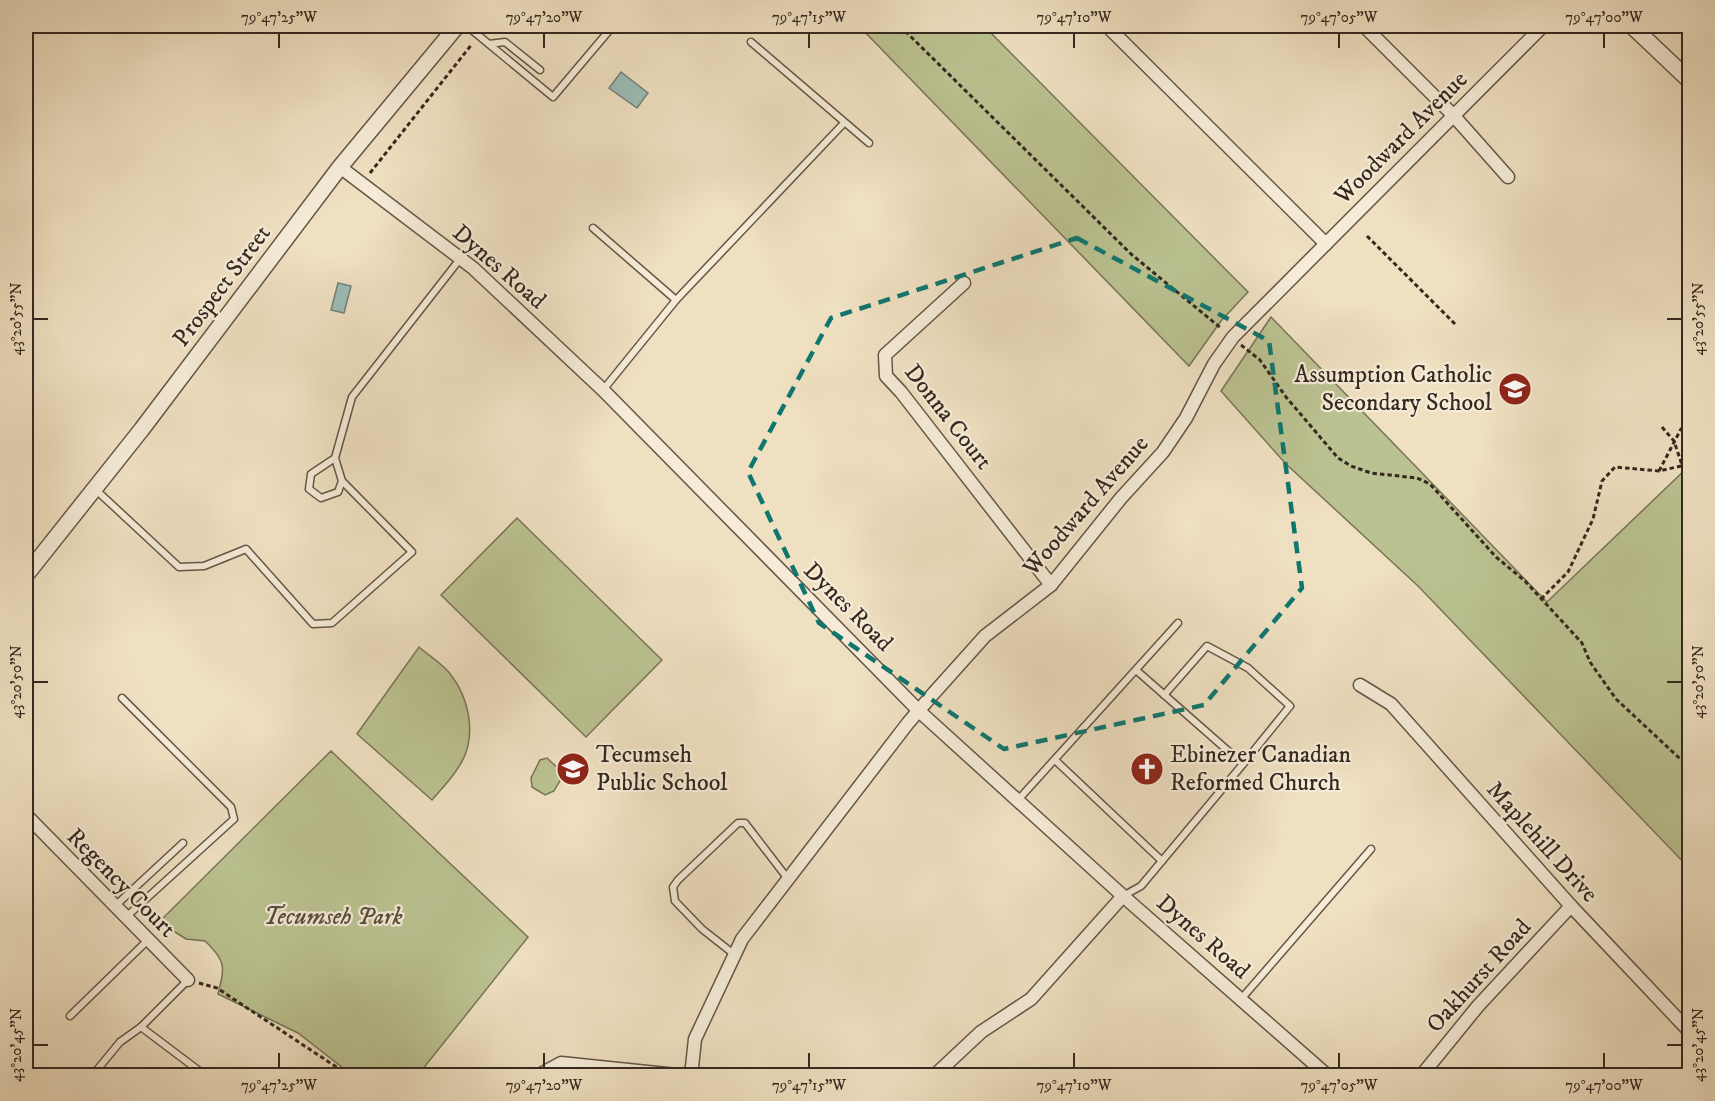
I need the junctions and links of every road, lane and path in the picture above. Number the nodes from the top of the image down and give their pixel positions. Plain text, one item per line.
1 (457, 26) edge
2 (467, 26) edge
3 (613, 26) edge
4 (900, 26) edge
5 (1107, 26) edge
6 (1364, 26) edge
7 (1543, 26) edge
8 (1632, 26) edge
9 (479, 35) junction
10 (751, 42) dead end
11 (489, 44) junction
12 (540, 70) dead end
13 (1689, 81) edge
14 (1453, 115) junction
15 (844, 123) junction
16 (869, 143) dead end
17 (340, 167) junction
18 (1508, 177) dead end
19 (362, 183) junction
20 (593, 228) dead end
21 (1366, 236) dead end
22 (1326, 244) junction
23 (460, 259) junction
24 (964, 283) dead end
25 (676, 300) junction
26 (1455, 324) dead end
27 (1233, 337) junction
28 (603, 390) junction
29 (1662, 427) dead end
30 (1689, 430) edge
31 (1674, 441) junction
32 (335, 458) junction
33 (1689, 464) edge
34 (1682, 465) junction
35 (1659, 471) junction
36 (342, 481) junction
37 (94, 489) junction
38 (26, 575) edge
39 (1052, 585) junction
40 (1541, 599) junction
41 (1178, 623) dead end
42 (1136, 670) junction
43 (1360, 685) dead end
44 (1164, 695) junction
45 (122, 698) dead end
46 (919, 711) junction
47 (1055, 760) junction
48 (1243, 764) junction
49 (1689, 768) edge
50 (1018, 800) junction
51 (26, 815) edge
52 (183, 843) dead end
53 (1371, 849) dead end
54 (1162, 861) junction
55 (788, 879) junction
56 (1123, 896) junction
57 (115, 906) junction
58 (1571, 906) junction
59 (126, 918) junction
60 (148, 940) junction
61 (735, 956) junction
62 (188, 980) junction
63 (1242, 998) junction
64 (70, 1016) dead end
65 (141, 1027) junction
66 (1689, 1032) edge
67 (92, 1076) edge
68 (206, 1076) edge
69 (350, 1076) edge
70 (537, 1076) edge
71 (686, 1076) edge
72 (691, 1076) edge
73 (934, 1076) edge
74 (1328, 1076) edge
75 (1421, 1076) edge

1 - 17 street, Prospect Street
2 - 9 lane
3 - 11 lane
4 - 27 path
5 - 22 street
6 - 14 street
7 - 14 street, Woodward Avenue
8 - 13 street
9 - 11 lane
9 - 19 path
10 - 15 lane
11 - 12 lane
14 - 18 street
14 - 22 street, Woodward Avenue
15 - 16 lane
15 - 25 lane
17 - 19 street, Dynes Road
17 - 37 street, Prospect Street
19 - 23 street, Dynes Road
20 - 25 lane
21 - 26 path
22 - 27 street, Woodward Avenue
23 - 28 street, Dynes Road
23 - 32 lane
24 - 39 street, Donna Court
25 - 28 lane
27 - 39 street, Woodward Avenue
27 - 40 path
28 - 46 street, Dynes Road
29 - 31 path
30 - 31 path
31 - 34 path
31 - 35 path
32 - 36 lane
32 - 36 lane
33 - 34 path
34 - 35 path
35 - 40 path
36 - 37 lane
37 - 38 street, Prospect Street
39 - 46 street, Woodward Avenue
40 - 49 path
41 - 42 lane
42 - 44 lane
42 - 47 lane
43 - 58 street, Maplehill Drive
44 - 48 lane
44 - 48 lane
45 - 59 lane
46 - 50 street, Dynes Road
46 - 55 street, Woodward Avenue
47 - 50 lane
47 - 54 lane
48 - 54 lane
50 - 56 street, Dynes Road
51 - 57 street, Regency Court
52 - 57 lane
53 - 63 lane
54 - 56 lane
55 - 61 street, Woodward Avenue
55 - 61 lane
56 - 63 street, Dynes Road
56 - 73 street
57 - 59 street, Regency Court
58 - 66 street, Maplehill Drive
58 - 75 street, Oakhurst Road
59 - 60 street, Regency Court
60 - 62 street, Regency Court
60 - 64 lane
61 - 72 street, Woodward Avenue
62 - 65 lane
62 - 69 path
63 - 74 street, Dynes Road
65 - 67 lane
65 - 68 lane
70 - 71 street

